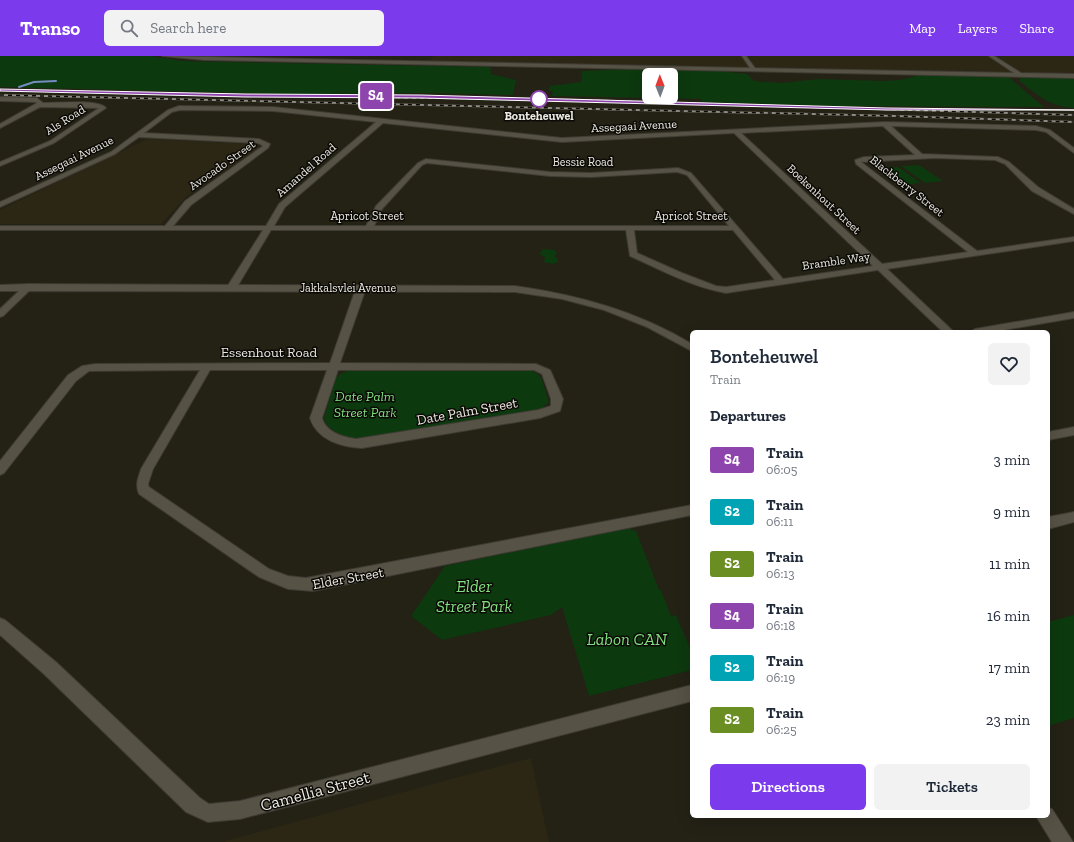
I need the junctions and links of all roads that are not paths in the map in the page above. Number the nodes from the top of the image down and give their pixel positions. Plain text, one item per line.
1 (164, 56) edge
2 (497, 56) edge
3 (744, 56) edge
4 (991, 56) edge
5 (250, 58) edge
6 (496, 64) junction
7 (753, 69) junction
8 (1020, 75) junction
9 (1074, 76) edge
10 (0, 99) edge
11 (39, 105) junction
12 (382, 121) junction
13 (885, 124) junction
14 (0, 126) edge
15 (736, 132) junction
16 (139, 135) junction
17 (1074, 151) edge
18 (920, 156) junction
19 (0, 164) edge
20 (0, 205) edge
21 (1074, 212) edge
22 (0, 228) edge
23 (167, 228) junction
24 (268, 228) junction
25 (369, 228) junction
26 (630, 228) junction
27 (734, 228) junction
28 (1074, 239) edge
29 (975, 253) junction
30 (879, 266) junction
31 (780, 281) junction
32 (0, 288) edge
33 (28, 288) junction
34 (232, 288) junction
35 (360, 288) junction
36 (0, 314) edge
37 (1074, 315) edge
38 (947, 330) edge
39 (987, 330) edge
40 (690, 346) edge
41 (207, 367) junction
42 (334, 367) junction
43 (556, 408) joint
44 (1074, 431) edge
45 (1050, 436) edge
46 (0, 470) edge
47 (690, 510) edge
48 (1074, 517) edge
49 (1050, 523) edge
50 (0, 625) edge
51 (690, 694) edge
52 (1046, 818) edge
53 (1063, 842) edge

1 - 5 street
2 - 6 street
3 - 7 street
4 - 8 street
5 - 6 street
6 - 7 street
7 - 8 street
8 - 9 street
10 - 11 street, Als Road
11 - 14 street, Als Road
11 - 19 street, Als Road
12 - 15 street, Assegaai Avenue
12 - 16 street, Assegaai Avenue
12 - 24 street, Amandel Road
13 - 15 street, Assegaai Avenue
13 - 17 street, Assegaai Avenue
13 - 18 street
15 - 30 street, Boekenhout Street
16 - 20 street, Assegaai Avenue
16 - 23 street, Avocado Street
18 - 21 street, Blackberry Street
18 - 29 street, Blackberry Street
22 - 23 street, Apricot Street
23 - 24 street, Apricot Street
24 - 25 street, Apricot Street
24 - 34 street, Amandel Road
25 - 26 street, Apricot Street
25 - 27 street, Bessie Road
26 - 27 street, Apricot Street
26 - 31 street, Bramble Way
27 - 31 street, Bessie Road
28 - 29 street, Bramble Way
29 - 30 street, Bramble Way
30 - 31 street, Bramble Way
30 - 38 street, Boekenhout Street
32 - 33 street, Jakkalsvlei Avenue
33 - 34 street, Jakkalsvlei Avenue
33 - 36 street
34 - 35 street, Jakkalsvlei Avenue
35 - 40 street, Jakkalsvlei Avenue
35 - 42 street, Date Palm Street
37 - 39 street
41 - 42 street, Essenhout Road
41 - 46 street, Essenhout Road
41 - 47 street, Elder Street
42 - 43 street, Essenhout Road
42 - 43 street, Date Palm Street
44 - 45 street
48 - 49 street
50 - 51 street, Camellia Street
52 - 53 street

